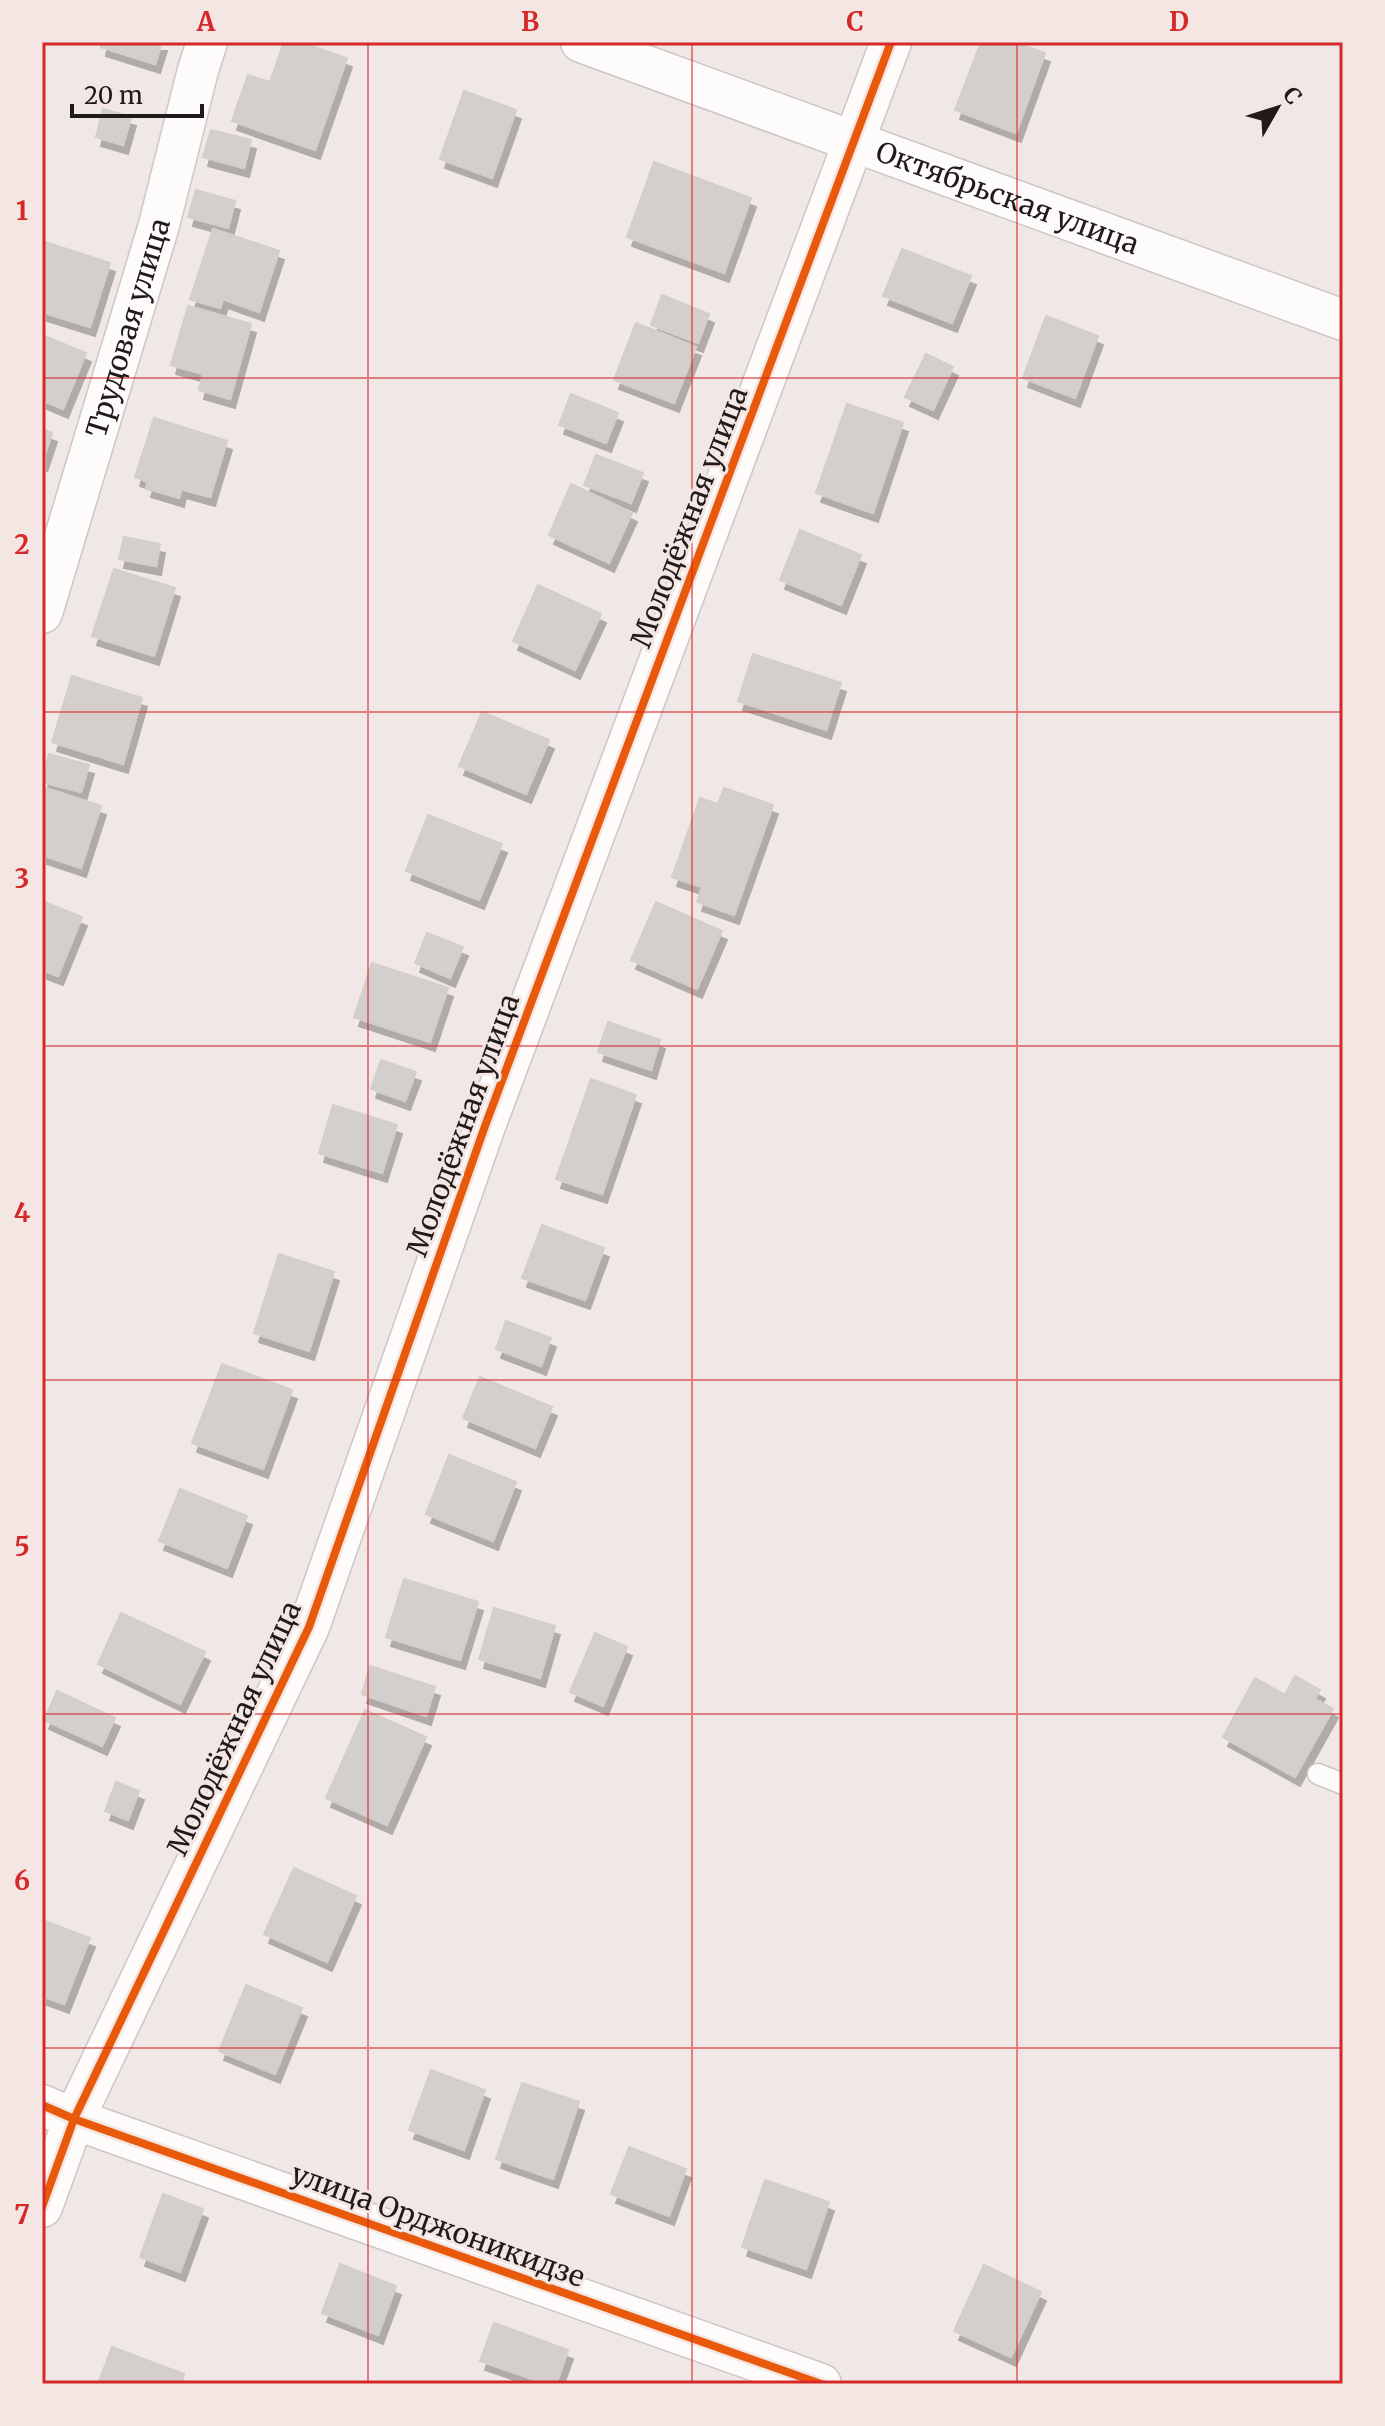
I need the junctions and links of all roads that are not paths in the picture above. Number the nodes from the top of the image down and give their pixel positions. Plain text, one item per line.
1 (207, 42) edge
2 (581, 42) edge
3 (891, 42) edge
4 (853, 140) junction
5 (1343, 320) edge
6 (42, 613) edge
7 (1318, 1774) dead end
8 (1343, 1784) edge
9 (58, 2112) edge
10 (42, 2207) edge
11 (821, 2384) edge

1 - 6 street, Трудовая улица
2 - 4 street, Октябрьская улица
3 - 4 street, Молодёжная улица
4 - 5 street, Октябрьская улица
4 - 9 street, Молодёжная улица
7 - 8 lane
9 - 10 street, Молодёжная улица
9 - 11 street, улица Орджоникидзе

